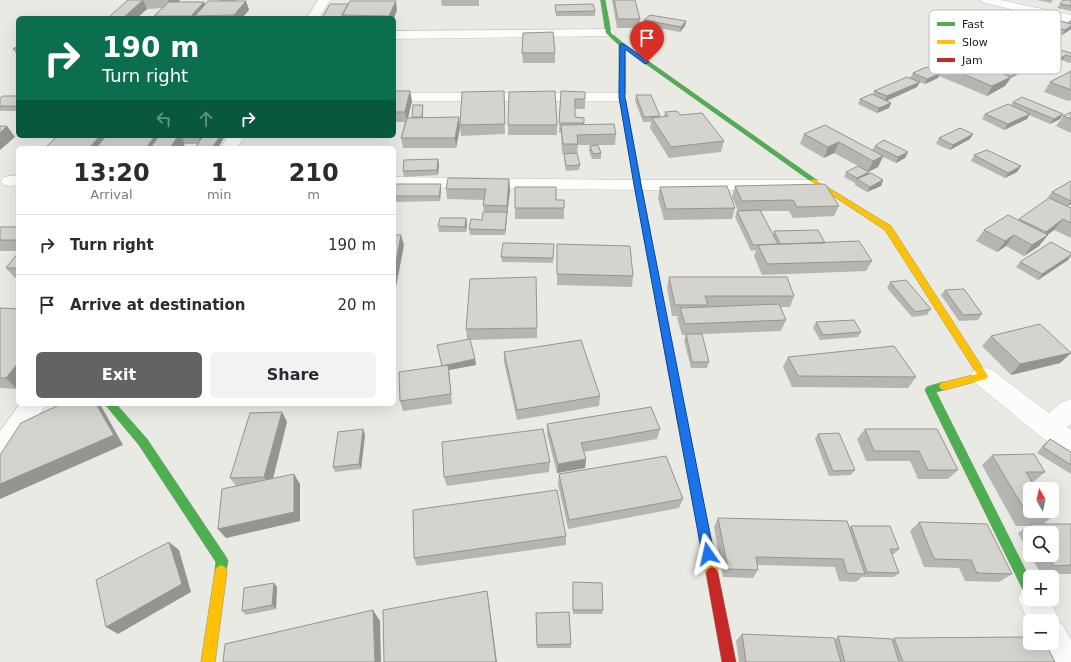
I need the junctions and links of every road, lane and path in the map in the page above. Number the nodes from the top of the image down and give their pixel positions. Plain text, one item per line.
1 (324, 0) edge
2 (602, 0) edge
3 (985, 0) edge
4 (1030, 10) edge
5 (314, 16) edge
6 (1061, 17) edge
7 (1071, 19) edge
8 (609, 33) junction
9 (396, 35) edge
10 (622, 45) junction
11 (396, 97) edge
12 (622, 97) junction
13 (396, 182) edge
14 (637, 185) junction
15 (819, 185) junction
16 (983, 376) junction
17 (33, 406) edge
18 (112, 406) edge
19 (1071, 410) edge
20 (1049, 428) junction
21 (1071, 444) edge
22 (0, 452) edge
23 (1023, 578) edge
24 (1059, 650) edge
25 (208, 662) edge
26 (729, 662) edge
27 (1065, 662) edge

1 - 5 street
2 - 8 street
3 - 4 street
6 - 7 street
8 - 9 street
8 - 10 street
10 - 12 street
10 - 15 street
11 - 12 street
12 - 14 street
13 - 14 street
14 - 15 street
14 - 26 street
15 - 16 street
16 - 20 street
16 - 23 street
17 - 22 street
18 - 25 street
19 - 20 street
20 - 21 street
24 - 27 street

